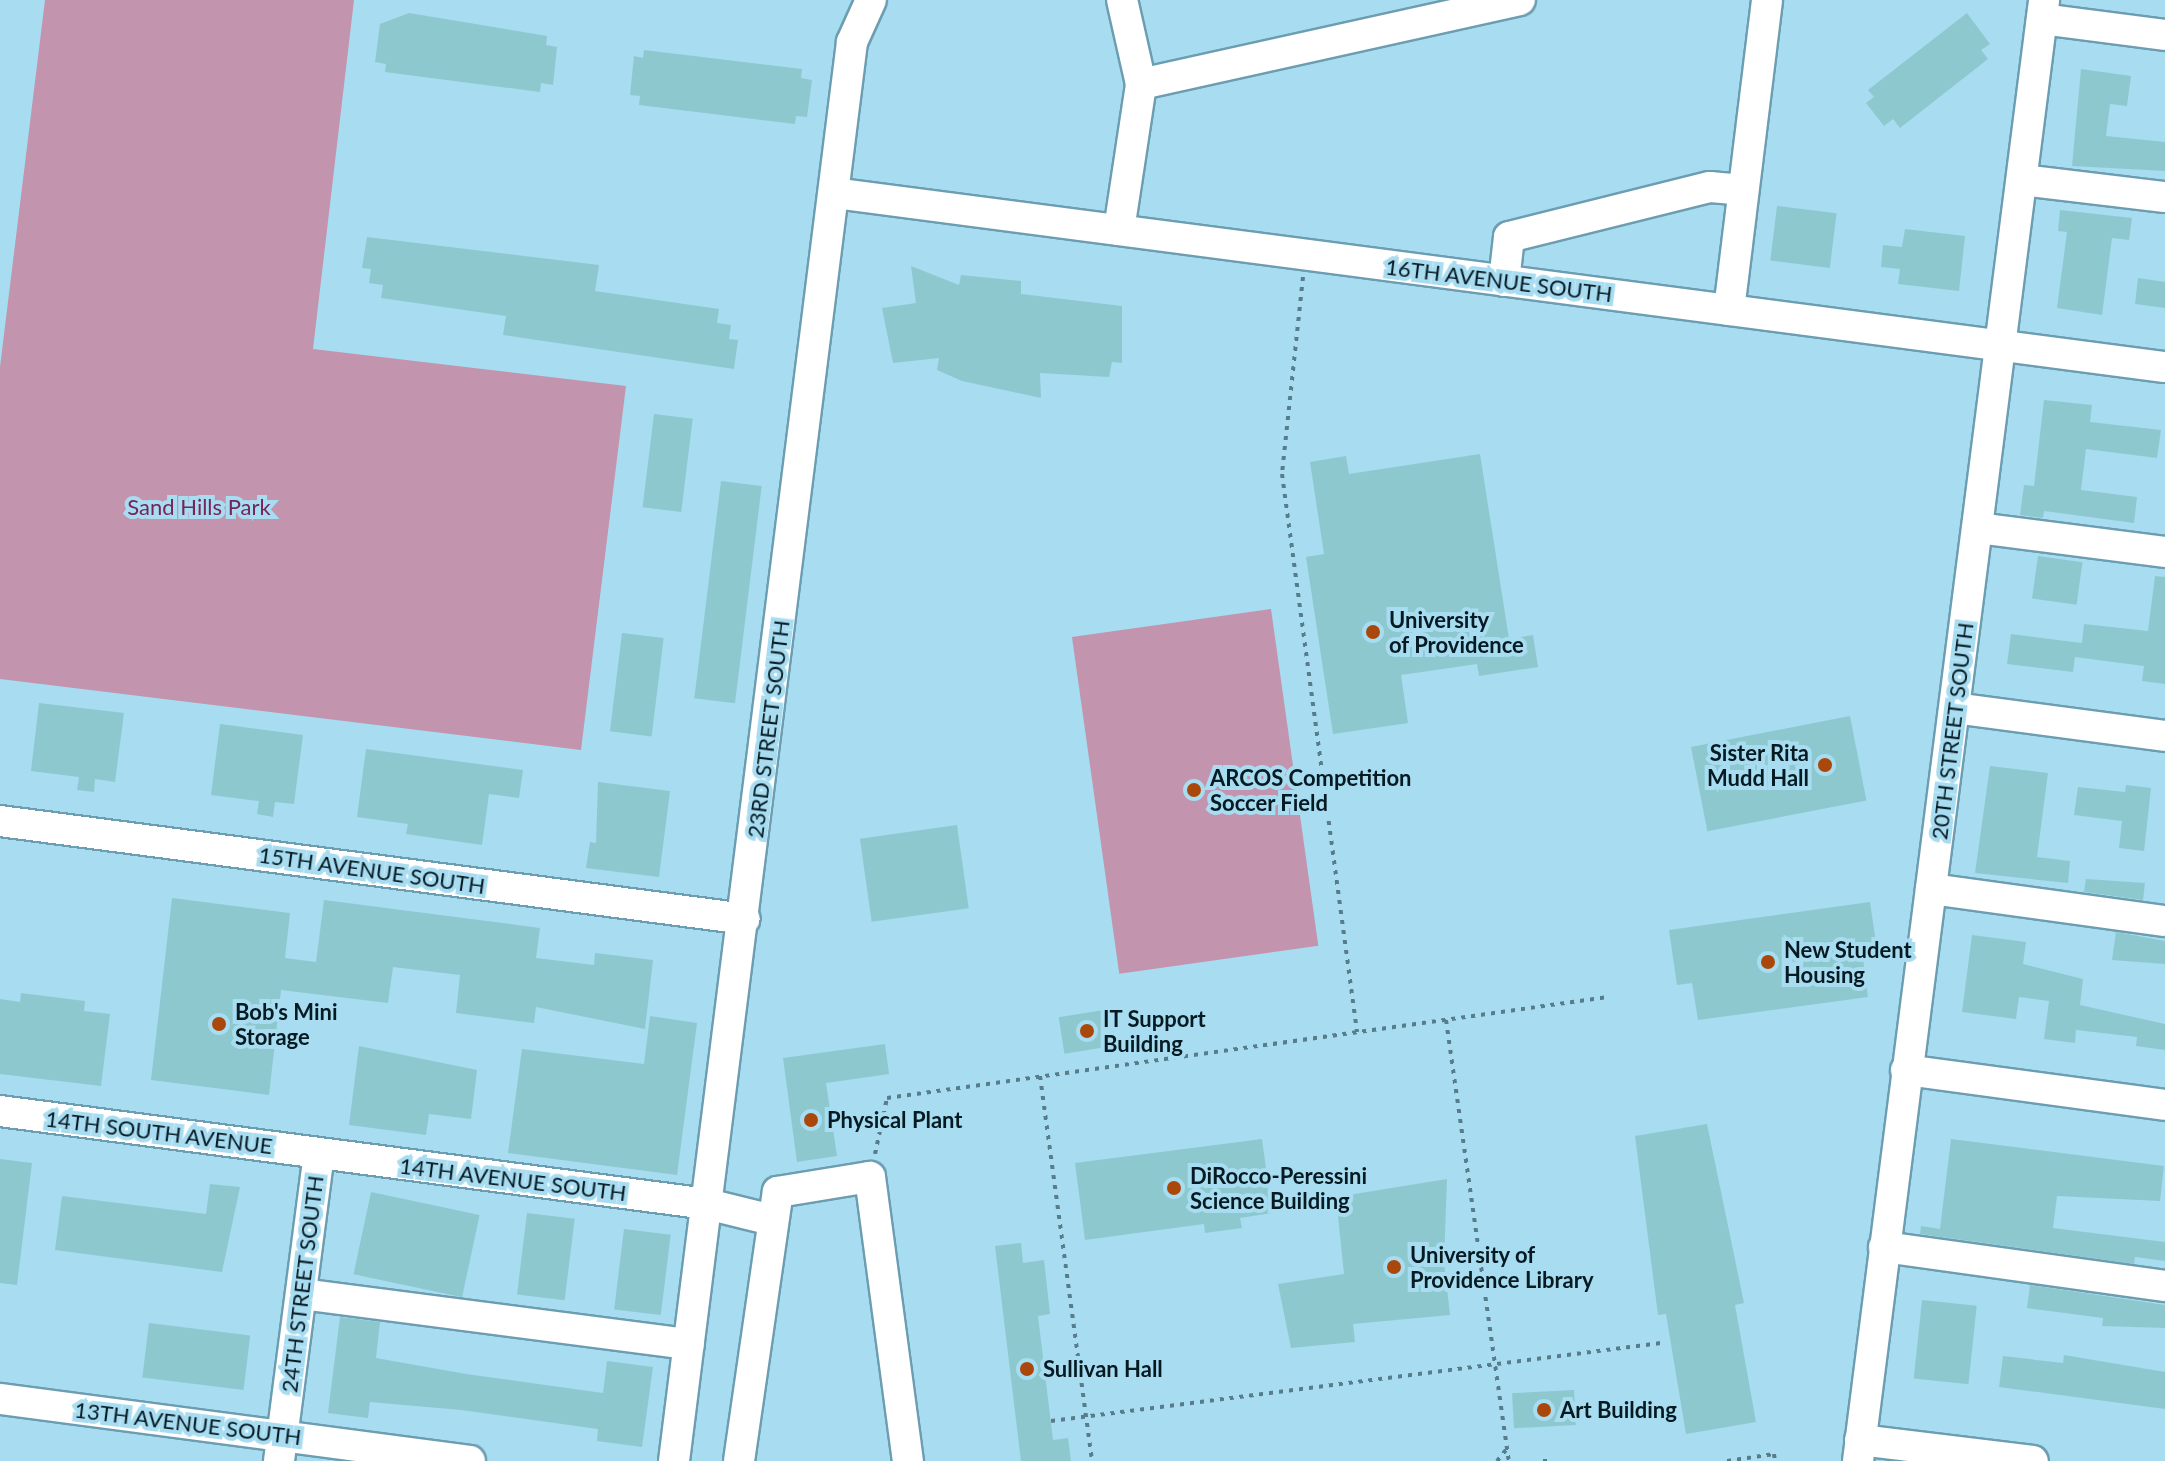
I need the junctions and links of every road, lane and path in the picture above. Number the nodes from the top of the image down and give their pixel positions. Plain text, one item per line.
1 (871, 0) edge
2 (1122, 0) edge
3 (1520, 0) edge
4 (1767, 0) edge
5 (2043, 10) edge
6 (2165, 35) edge
7 (1141, 84) junction
8 (2022, 180) junction
9 (1743, 190) junction
10 (834, 193) junction
11 (2165, 197) edge
12 (1119, 230) junction
13 (1305, 255) junction
14 (1504, 281) junction
15 (1729, 310) junction
16 (2003, 346) junction
17 (2165, 367) edge
18 (1978, 528) junction
19 (2165, 552) edge
20 (1955, 708) junction
21 (2165, 736) edge
22 (0, 821) edge
23 (1931, 889) junction
24 (745, 919) junction
25 (2165, 921) edge
26 (1608, 997) dead end
27 (1445, 1020) junction
28 (1357, 1032) junction
29 (1906, 1070) junction
30 (1040, 1076) junction
31 (2165, 1105) edge
32 (0, 1111) edge
33 (319, 1154) junction
34 (870, 1177) junction
35 (707, 1204) junction
36 (772, 1220) junction
37 (1884, 1247) junction
38 (2165, 1286) edge
39 (302, 1294) junction
40 (1661, 1343) dead end
41 (689, 1344) junction
42 (1495, 1364) junction
43 (0, 1399) edge
44 (1086, 1416) junction
45 (1051, 1421) dead end
46 (280, 1448) edge
47 (1507, 1448) junction
48 (1859, 1450) edge
49 (470, 1461) edge
50 (674, 1461) edge
51 (739, 1461) edge
52 (908, 1461) edge
53 (1092, 1461) edge
54 (1497, 1461) edge
55 (1509, 1461) edge
56 (1543, 1461) edge
57 (1553, 1461) edge
58 (1727, 1461) edge
59 (1775, 1461) edge
60 (2033, 1461) edge

1 - 10 street, 23RD STREET SOUTH
2 - 7 street
3 - 7 street
4 - 9 street
5 - 6 street
5 - 8 street, 20TH STREET SOUTH
7 - 12 street
8 - 11 street
8 - 16 street, 20TH STREET SOUTH
9 - 14 street
9 - 15 street
10 - 12 street, 16TH AVENUE SOUTH
10 - 24 street, 23RD STREET SOUTH
12 - 13 street, 16TH AVENUE SOUTH
13 - 14 street, 16TH AVENUE SOUTH
13 - 28 path
14 - 15 street, 16TH AVENUE SOUTH
15 - 16 street, 16TH AVENUE SOUTH
16 - 17 street, 16TH AVENUE SOUTH
16 - 18 street, 20TH STREET SOUTH
18 - 19 street
18 - 20 street, 20TH STREET SOUTH
20 - 21 street
20 - 23 street, 20TH STREET SOUTH
22 - 24 street, 15TH AVENUE SOUTH
23 - 25 street
23 - 29 street, 20TH STREET SOUTH
24 - 35 street, 23RD STREET SOUTH
26 - 27 path
27 - 28 path
27 - 42 path
28 - 30 path
29 - 31 street
29 - 37 street, 20TH STREET SOUTH
30 - 34 path
30 - 44 path
32 - 33 street, 14TH SOUTH AVENUE
33 - 35 street, 14TH AVENUE SOUTH
33 - 39 street, 24TH STREET SOUTH
34 - 36 street
34 - 52 street
35 - 36 street, 14TH AVENUE SOUTH
35 - 41 street, 23RD STREET SOUTH
36 - 51 street
37 - 38 street
37 - 48 street, 20TH STREET SOUTH
39 - 41 street
39 - 46 street, 24TH STREET SOUTH
40 - 42 path
41 - 50 street, 23RD STREET SOUTH
42 - 44 path
42 - 47 path
43 - 46 street, 13TH AVENUE SOUTH
44 - 45 path
44 - 53 path
46 - 49 street, 13TH AVENUE SOUTH
47 - 54 path
47 - 55 path
48 - 60 street
56 - 57 path
58 - 59 path

